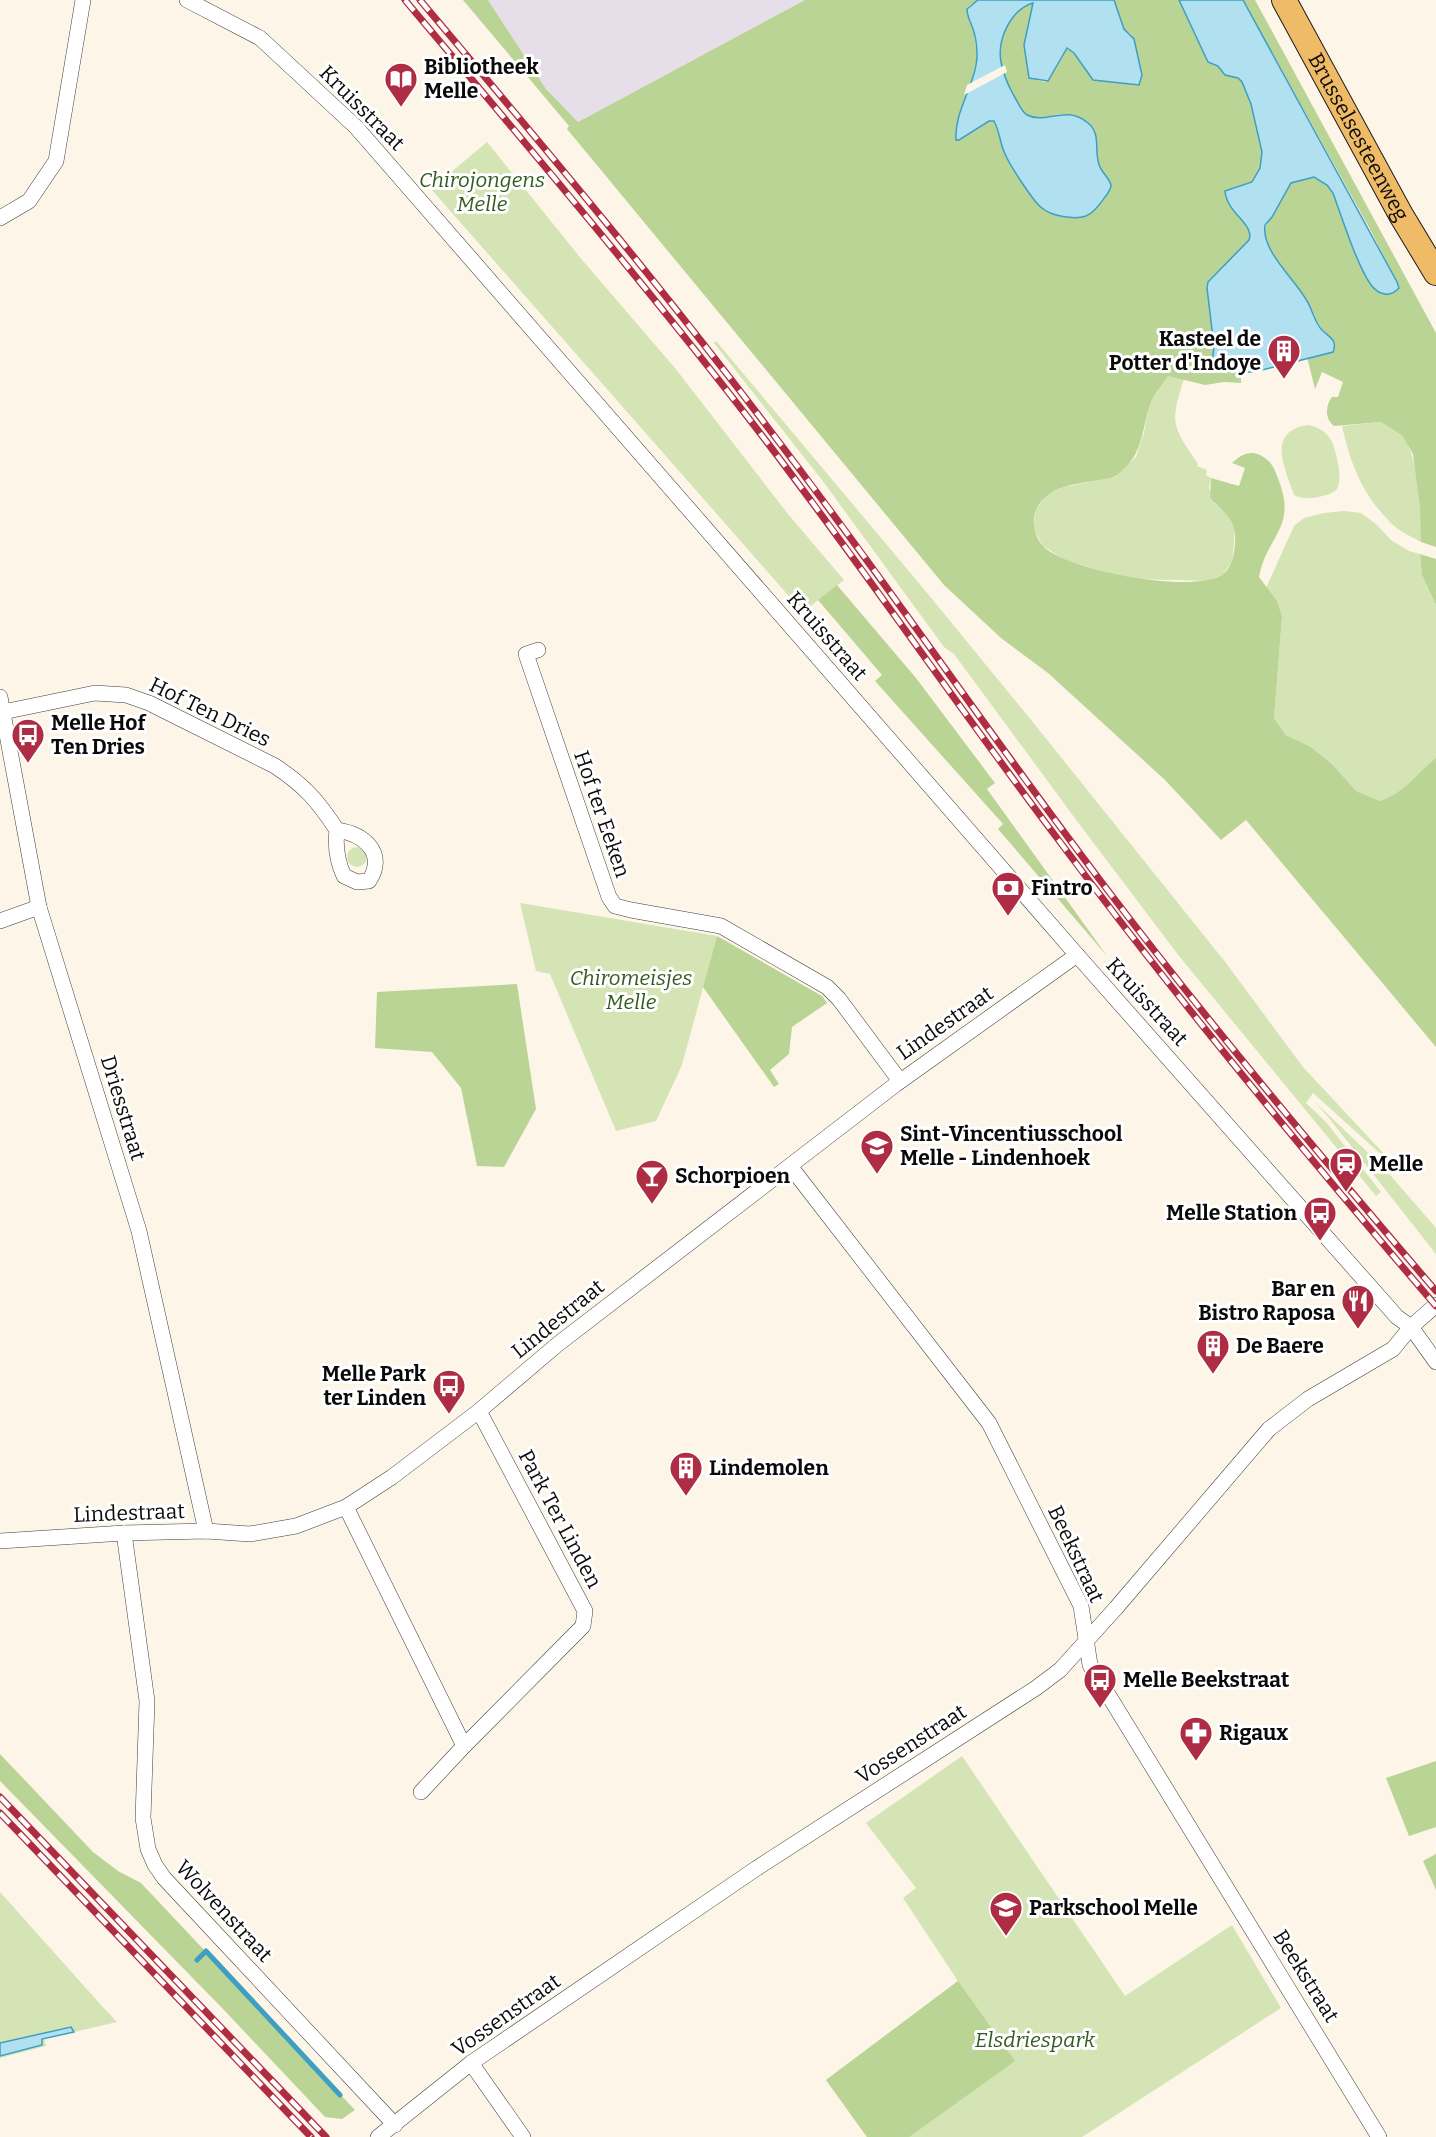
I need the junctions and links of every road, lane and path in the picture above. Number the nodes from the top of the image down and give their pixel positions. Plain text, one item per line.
1 (83, 0) edge
2 (187, 0) edge
3 (1284, 0) edge
4 (0, 218) edge
5 (1436, 273) edge
6 (538, 650) dead end
7 (2, 705) edge
8 (337, 830) dead end
9 (39, 907) junction
10 (0, 921) edge
11 (1077, 955) junction
12 (900, 1081) junction
13 (790, 1166) junction
14 (1436, 1305) edge
15 (1411, 1328) junction
16 (1436, 1362) edge
17 (479, 1411) junction
18 (346, 1508) junction
19 (206, 1531) junction
20 (124, 1533) junction
21 (0, 1541) edge
22 (1088, 1640) junction
23 (464, 1746) junction
24 (421, 1792) dead end
25 (471, 2063) junction
26 (395, 2125) junction
27 (378, 2137) edge
28 (523, 2137) edge
29 (1379, 2137) edge

1 - 4 street
2 - 11 street, Kruisstraat
3 - 5 main road, Brusselsesteenweg
6 - 12 street, Hof ter Eeken
7 - 8 street, Hof Ten Dries
7 - 9 street, Driesstraat
9 - 10 street
9 - 19 street, Driesstraat
11 - 12 street, Lindestraat
11 - 15 street, Kruisstraat
12 - 13 street, Lindestraat
13 - 17 street, Lindestraat
13 - 22 street, Beekstraat
14 - 15 street, Vossenstraat
15 - 16 street, Kruisstraat
15 - 22 street, Vossenstraat
17 - 18 street, Lindestraat
17 - 23 street, Park Ter Linden
18 - 19 street, Lindestraat
18 - 23 street
19 - 20 street, Lindestraat
20 - 21 street, Lindestraat
20 - 26 street, Wolvenstraat
22 - 25 street, Vossenstraat
22 - 29 street, Beekstraat
23 - 24 street, Park Ter Linden
25 - 26 street, Vossenstraat
25 - 28 street
26 - 27 street, Vossenstraat

